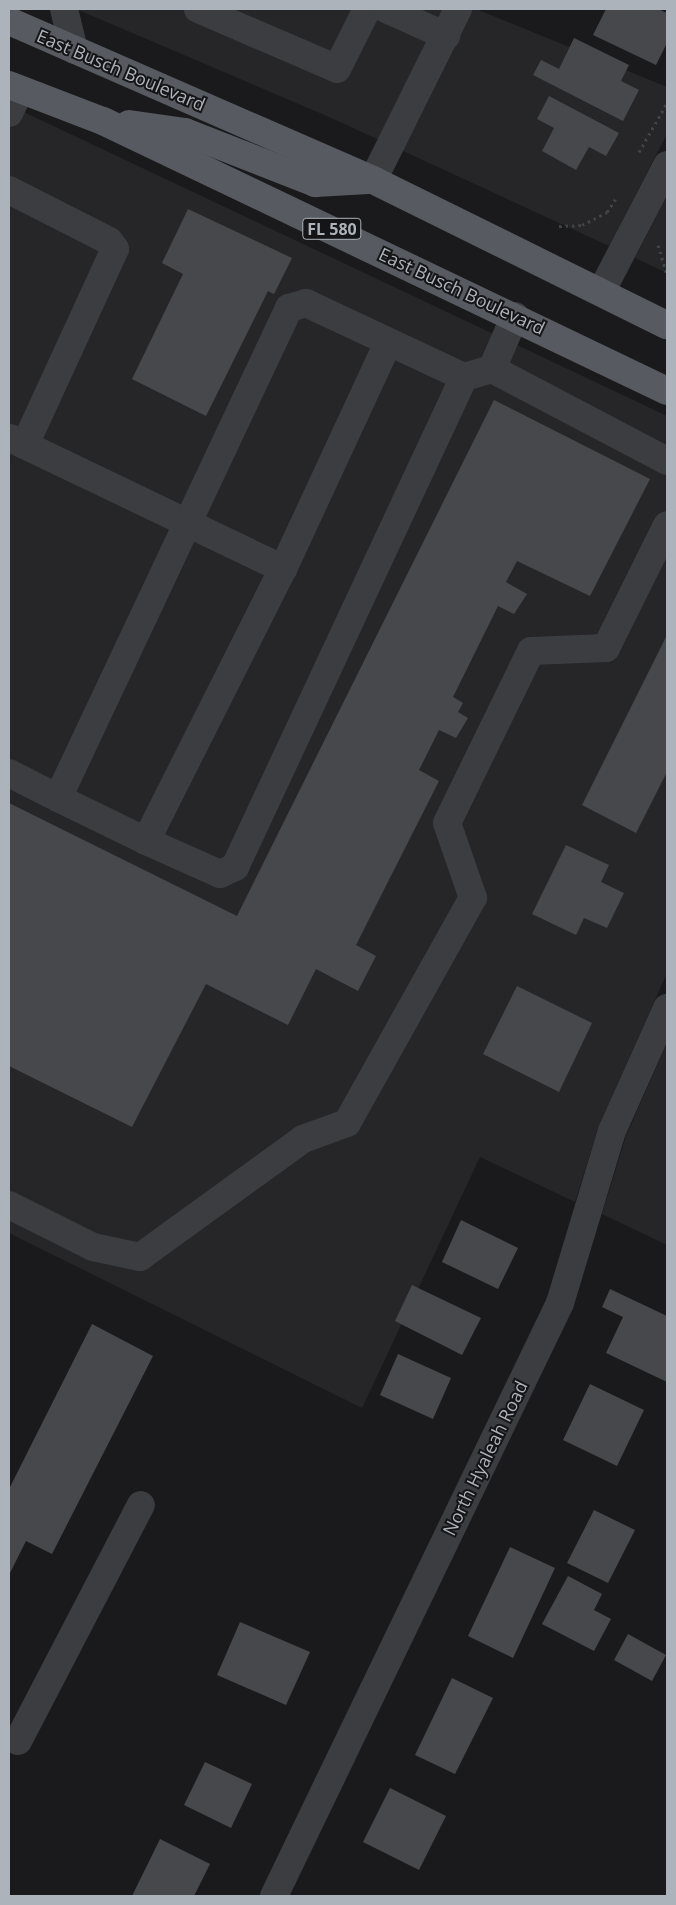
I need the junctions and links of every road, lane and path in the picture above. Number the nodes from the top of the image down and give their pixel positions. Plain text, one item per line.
1 (64, 9) edge
2 (198, 9) edge
3 (367, 9) edge
4 (386, 9) edge
5 (458, 9) edge
6 (9, 21) edge
7 (446, 36) junction
8 (74, 50) junction
9 (13, 96) edge
10 (667, 103) edge
11 (103, 121) junction
12 (637, 157) dead end
13 (667, 165) edge
14 (373, 180) junction
15 (9, 190) edge
16 (621, 190) dead end
17 (559, 226) dead end
18 (601, 292) junction
19 (515, 316) junction
20 (667, 325) edge
21 (388, 343) junction
22 (492, 369) junction
23 (464, 377) junction
24 (667, 391) edge
25 (17, 441) edge
26 (667, 461) edge
27 (187, 525) junction
28 (667, 525) edge
29 (283, 569) junction
30 (9, 773) edge
31 (58, 798) junction
32 (146, 841) junction
33 (667, 1008) edge
34 (9, 1205) edge
35 (141, 1505) dead end
36 (12, 1740) edge
37 (274, 1896) edge

1 - 8 street
2 - 3 street
4 - 7 street
5 - 7 street
6 - 8 main road, East Busch Boulevard
7 - 14 street
8 - 14 main road, East Busch Boulevard
9 - 11 main road, East Busch Boulevard / FL 580
10 - 12 path
11 - 14 main road
11 - 19 main road, East Busch Boulevard / FL 580
13 - 18 street
14 - 18 main road, East Busch Boulevard
15 - 25 street
16 - 17 path
18 - 20 main road, East Busch Boulevard
19 - 22 street
19 - 24 main road, East Busch Boulevard / FL 580
21 - 23 street
21 - 27 street
21 - 29 street
22 - 23 street
22 - 26 street
23 - 32 street
25 - 27 street
27 - 29 street
27 - 31 street
28 - 34 street
29 - 32 street
30 - 31 street
31 - 32 street
33 - 37 street, North Hyaleah Road
35 - 36 street

